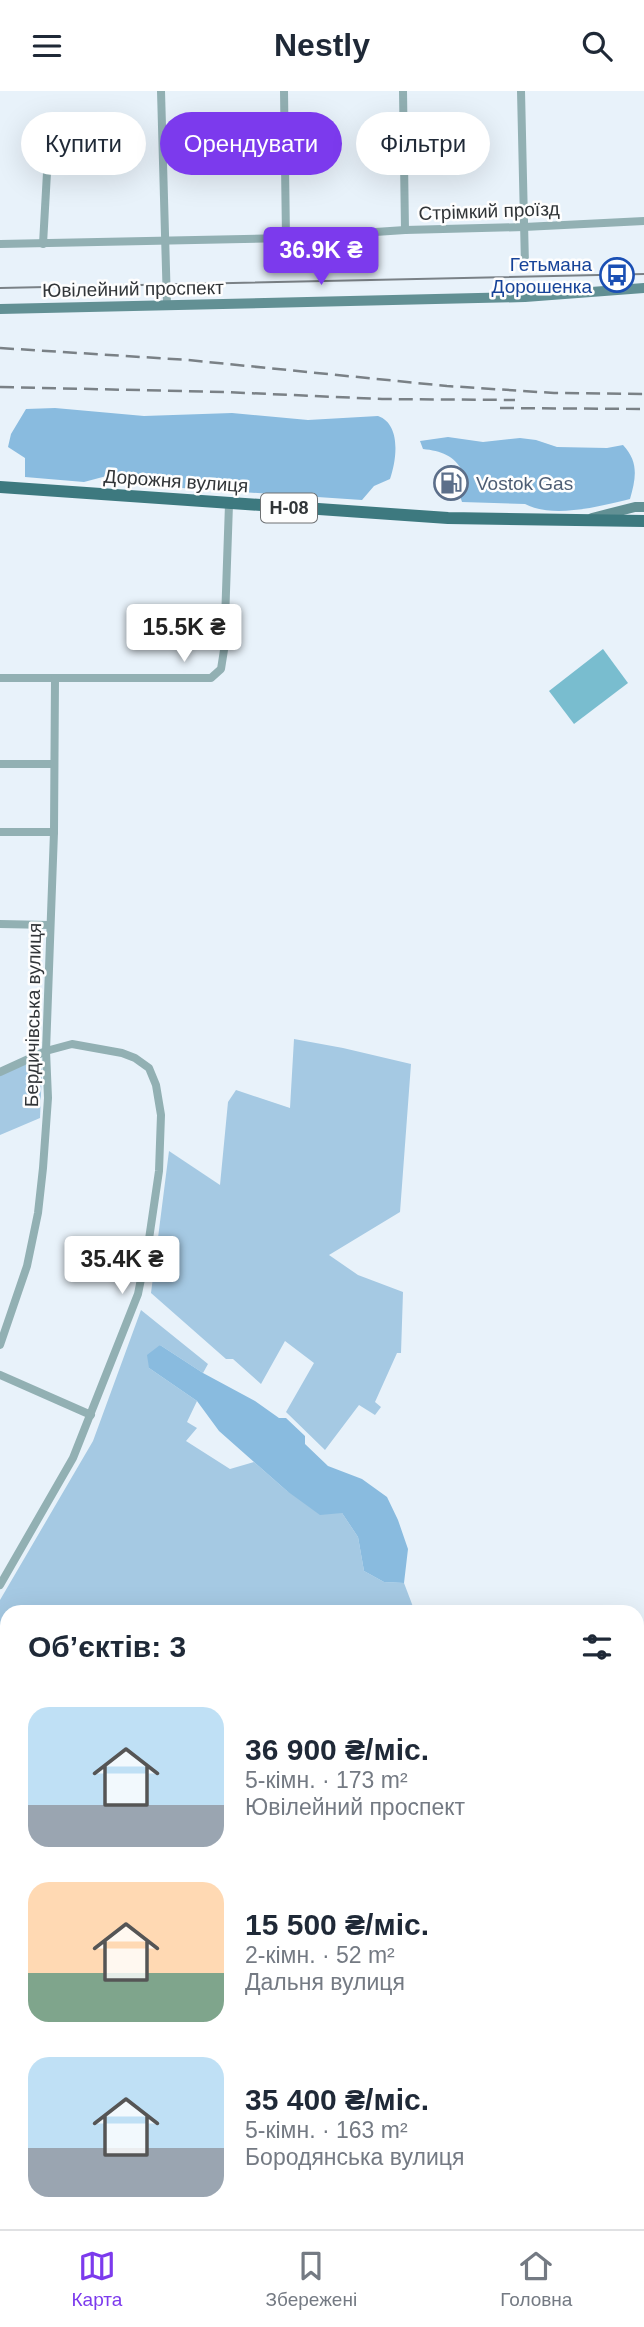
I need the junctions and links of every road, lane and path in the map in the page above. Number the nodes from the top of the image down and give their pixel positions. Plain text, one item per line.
1 (161, 91) edge
2 (284, 91) edge
3 (402, 91) edge
4 (521, 91) edge
5 (47, 175) edge
6 (644, 221) edge
7 (524, 227) junction
8 (405, 230) junction
9 (286, 238) junction
10 (167, 241) junction
11 (0, 244) edge
12 (43, 244) junction
13 (525, 265) dead end
14 (644, 288) edge
15 (167, 305) junction
16 (0, 309) edge
17 (0, 487) edge
18 (229, 504) junction
19 (644, 507) edge
20 (577, 521) junction
21 (644, 521) edge
22 (0, 678) edge
23 (55, 679) junction
24 (0, 764) edge
25 (53, 764) junction
26 (0, 832) edge
27 (54, 832) junction
28 (0, 924) edge
29 (50, 925) junction
30 (46, 1051) junction
31 (0, 1072) edge
32 (0, 1345) edge
33 (0, 1375) edge
34 (91, 1415) junction
35 (0, 1585) edge

1 - 10 street
2 - 9 street
3 - 8 street
4 - 7 street
5 - 12 street
6 - 7 street, Стрімкий проїзд
7 - 8 street, Стрімкий проїзд
7 - 13 street
8 - 9 street, Стрімкий проїзд
9 - 10 street, Стрімкий проїзд
10 - 12 street, Стрімкий проїзд
10 - 15 street
11 - 12 street, Стрімкий проїзд
14 - 15 main road, Ювілейний проспект
15 - 16 main road, Ювілейний проспект
17 - 18 main road, Дорожня вулиця / Н-08
18 - 20 main road, Дорожня вулиця / Н-08
18 - 23 street
19 - 20 main road
20 - 21 main road, Дорожня вулиця / Н-08
22 - 23 street
23 - 25 street, Бердичівська вулиця
24 - 25 street
25 - 27 street, Бердичівська вулиця
26 - 27 street
27 - 29 street, Бердичівська вулиця
28 - 29 street
29 - 30 street, Бердичівська вулиця
30 - 31 street
30 - 32 street, Бердичівська вулиця
30 - 34 street
33 - 34 street
34 - 35 street

